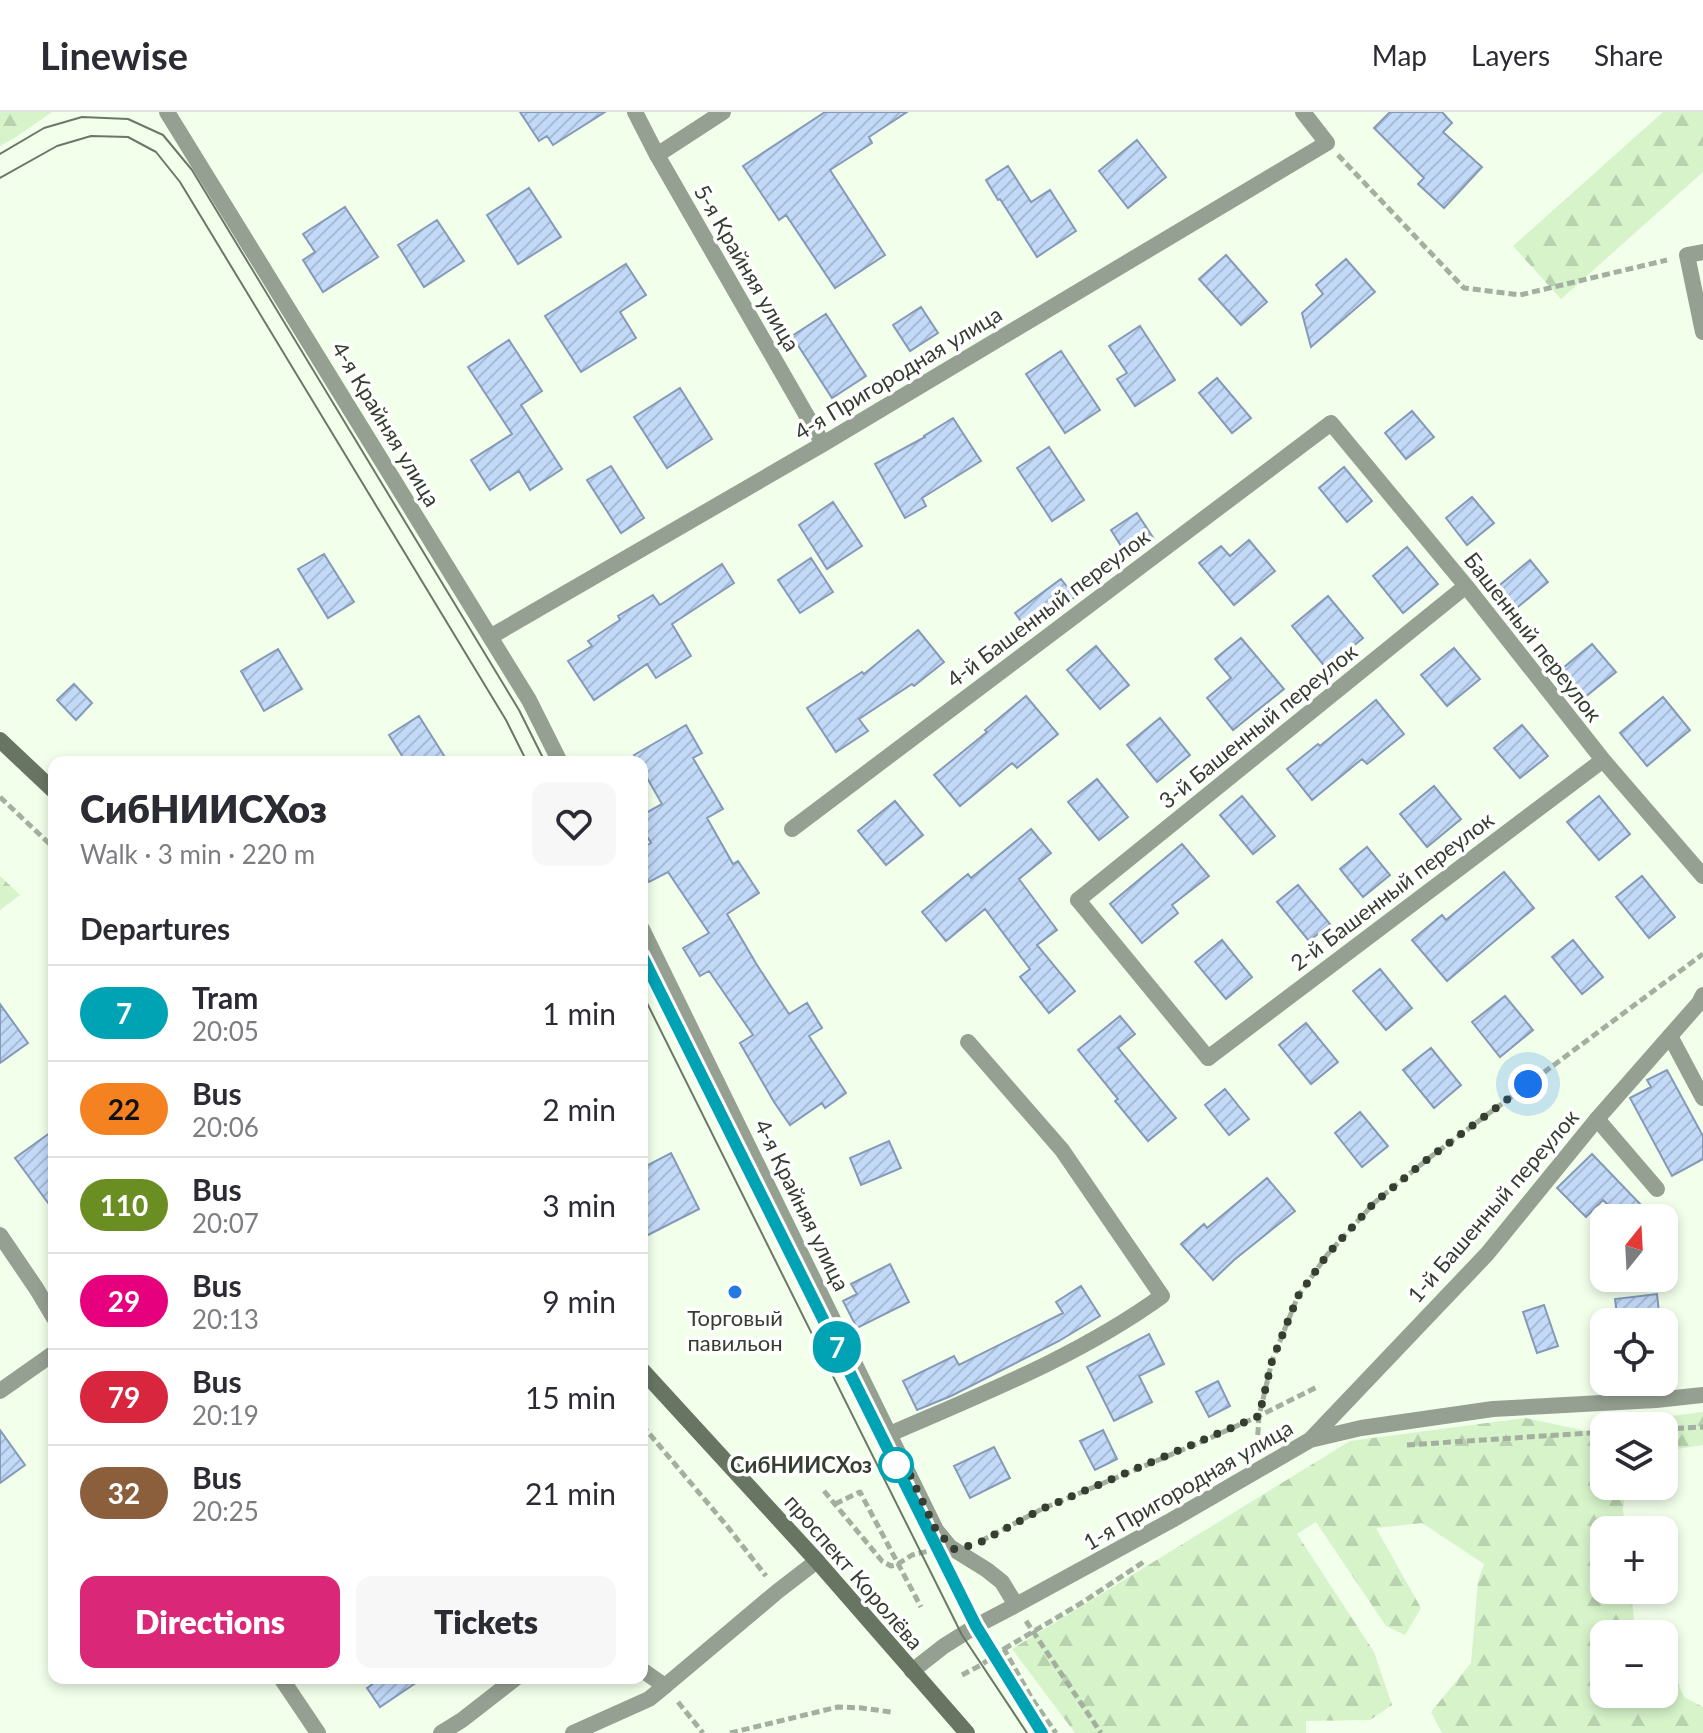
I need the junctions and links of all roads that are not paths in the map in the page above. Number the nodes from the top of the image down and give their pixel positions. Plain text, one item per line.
1 (167, 112) edge
2 (635, 112) edge
3 (723, 112) edge
4 (1303, 112) edge
5 (657, 155) junction
6 (1695, 253) edge
7 (1703, 332) edge
8 (1331, 423) joint
9 (823, 444) junction
10 (1466, 586) junction
11 (490, 637) junction
12 (0, 740) edge
13 (557, 756) edge
14 (1603, 760) junction
15 (48, 785) edge
16 (792, 829) dead end
17 (1703, 876) edge
18 (648, 941) edge
19 (1702, 1002) edge
20 (1670, 1036) junction
21 (968, 1042) dead end
22 (1208, 1058) joint
23 (1703, 1098) edge
24 (1597, 1119) junction
25 (1657, 1189) dead end
26 (0, 1235) edge
27 (48, 1308) edge
28 (48, 1357) edge
29 (648, 1377) edge
30 (0, 1391) edge
31 (1703, 1395) edge
32 (890, 1434) junction
33 (1310, 1440) junction
34 (817, 1561) junction
35 (1016, 1605) junction
36 (912, 1671) junction
37 (648, 1674) edge
38 (285, 1684) edge
39 (508, 1684) edge
40 (665, 1686) junction
41 (318, 1733) edge
42 (441, 1733) edge
43 (573, 1733) edge
44 (967, 1733) edge

1 - 11 street, 4-я Крайняя улица
2 - 5 street, 5-я Крайняя улица
3 - 5 street
4 - 9 street, 4-я Пригородная улица
5 - 9 street, 5-я Крайняя улица
6 - 7 street
8 - 10 street, Башенный переулок
8 - 16 street, 4-й Башенный переулок
9 - 11 street, 4-я Пригородная улица
10 - 14 street, Башенный переулок
10 - 22 street, 3-й Башенный переулок
11 - 13 street, 4-я Крайняя улица
12 - 15 main road
14 - 17 street, Башенный переулок
14 - 22 street, 2-й Башенный переулок
18 - 32 street, 4-я Крайняя улица
19 - 20 street, 1-й Башенный переулок
20 - 23 street
20 - 24 street, 1-й Башенный переулок
21 - 32 street
24 - 25 street
24 - 33 street, 1-й Башенный переулок
26 - 27 street
28 - 30 street
29 - 34 main road, проспект Королёва
31 - 33 street, 1-я Пригородная улица
32 - 35 street, 4-я Крайняя улица
33 - 35 street, 1-я Пригородная улица
34 - 36 main road, проспект Королёва
34 - 40 street
35 - 36 street, 1-я Пригородная улица
36 - 44 main road, проспект Королёва
37 - 40 street
38 - 41 street
39 - 42 street
40 - 43 street

